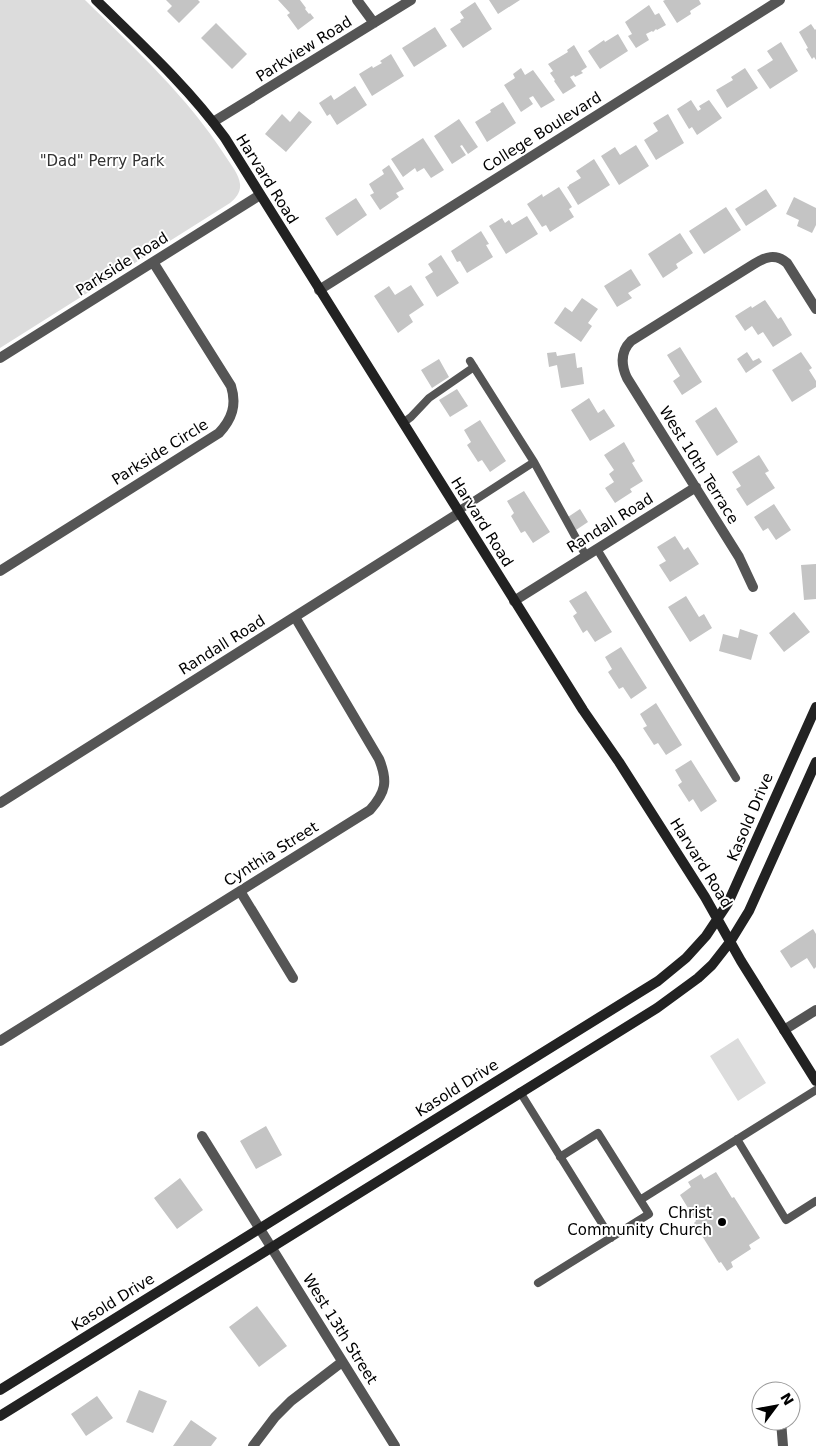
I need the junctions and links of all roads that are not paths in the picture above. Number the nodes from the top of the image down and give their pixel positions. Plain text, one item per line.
1 (96, 0) edge
2 (357, 0) edge
3 (411, 0) edge
4 (780, 0) edge
5 (374, 23) junction
6 (214, 122) junction
7 (260, 195) junction
8 (153, 262) junction
9 (319, 290) junction
10 (816, 309) edge
11 (0, 358) edge
12 (403, 423) junction
13 (534, 462) junction
14 (696, 487) junction
15 (459, 512) junction
16 (597, 549) junction
17 (586, 556) junction
18 (0, 571) edge
19 (753, 587) dead end
20 (514, 601) junction
21 (295, 617) junction
22 (816, 707) edge
23 (816, 762) edge
24 (736, 778) dead end
25 (0, 802) edge
26 (240, 891) junction
27 (717, 919) junction
28 (730, 942) junction
29 (293, 978) dead end
30 (816, 1010) edge
31 (784, 1030) junction
32 (0, 1041) edge
33 (816, 1081) edge
34 (816, 1090) edge
35 (520, 1092) junction
36 (202, 1136) dead end
37 (736, 1139) junction
38 (560, 1157) junction
39 (640, 1200) junction
40 (816, 1201) edge
41 (260, 1229) junction
42 (611, 1238) junction
43 (271, 1247) junction
44 (538, 1283) dead end
45 (342, 1362) junction
46 (0, 1390) edge
47 (0, 1416) edge
48 (782, 1431) edge
49 (253, 1446) edge
50 (395, 1446) edge
51 (783, 1446) edge

1 - 6 main road, Harvard Road
2 - 5 street
3 - 5 street, Parkview Road
4 - 9 street, College Boulevard
5 - 6 street, Parkview Road
6 - 7 main road, Harvard Road
7 - 8 street, Parkside Road
7 - 9 main road, Harvard Road
8 - 11 street, Parkside Road
8 - 18 street, Parkside Circle
9 - 12 main road, Harvard Road
10 - 14 street, West 10th Terrace
12 - 13 lane
12 - 15 main road, Harvard Road
13 - 15 lane
13 - 17 lane
14 - 16 street, Randall Road
14 - 19 street, West 10th Terrace
15 - 20 main road, Harvard Road
15 - 21 street, Randall Road
16 - 17 street, Randall Road
16 - 24 lane
17 - 20 street, Randall Road
20 - 27 main road, Harvard Road
21 - 25 street, Randall Road
21 - 26 street, Cynthia Street
22 - 27 main road, Kasold Drive
23 - 28 main road
26 - 29 street
26 - 32 street, Cynthia Street
27 - 28 main road, Harvard Road
27 - 41 main road, Kasold Drive
28 - 31 main road, Harvard Road
28 - 35 main road
30 - 31 street
31 - 33 main road, Harvard Road
34 - 37 lane
35 - 38 lane
35 - 43 main road
36 - 41 street, West 13th Street
37 - 39 lane
37 - 40 lane
38 - 39 lane
38 - 42 lane
39 - 42 lane
41 - 43 street, West 13th Street
41 - 46 main road, Kasold Drive
42 - 44 lane
43 - 45 street, West 13th Street
43 - 47 main road
45 - 49 street
45 - 50 street, West 13th Street
48 - 51 street

